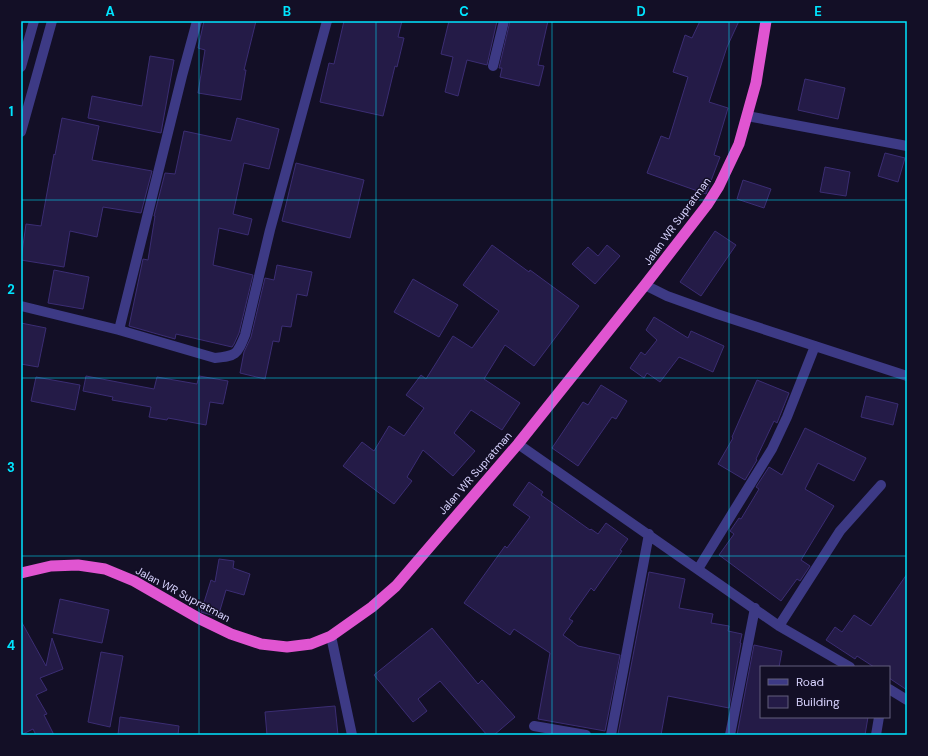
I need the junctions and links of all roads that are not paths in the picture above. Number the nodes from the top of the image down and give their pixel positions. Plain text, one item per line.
1 (52, 21) edge
2 (197, 21) edge
3 (327, 21) edge
4 (504, 21) edge
5 (766, 21) edge
6 (33, 25) edge
7 (48, 34) junction
8 (493, 66) dead end
9 (21, 67) edge
10 (747, 116) junction
11 (21, 132) edge
12 (907, 146) edge
13 (645, 286) junction
14 (21, 306) edge
15 (119, 330) junction
16 (815, 346) junction
17 (907, 376) edge
18 (518, 444) junction
19 (881, 485) dead end
20 (649, 534) junction
21 (698, 569) junction
22 (21, 573) edge
23 (755, 608) junction
24 (780, 626) junction
25 (331, 636) junction
26 (848, 666) edge
27 (890, 691) edge
28 (907, 700) edge
29 (879, 718) edge
30 (534, 726) dead end
31 (352, 735) edge
32 (586, 735) edge
33 (611, 735) edge
34 (730, 735) edge
35 (876, 735) edge

1 - 7 street
2 - 15 street
3 - 15 street
4 - 8 street
5 - 10 highway, Jalan WR Supratman
6 - 7 street
6 - 9 street
7 - 11 street
10 - 12 street
10 - 13 highway, Jalan WR Supratman
13 - 16 street
13 - 18 highway, Jalan WR Supratman
14 - 15 street
16 - 17 street
16 - 21 street
18 - 20 street
18 - 25 highway, Jalan WR Supratman
19 - 24 street
20 - 21 street
20 - 33 street
21 - 23 street
22 - 25 highway, Jalan WR Supratman
23 - 24 street
23 - 34 street
24 - 26 street
25 - 31 street
27 - 28 street
29 - 35 street
30 - 32 street

